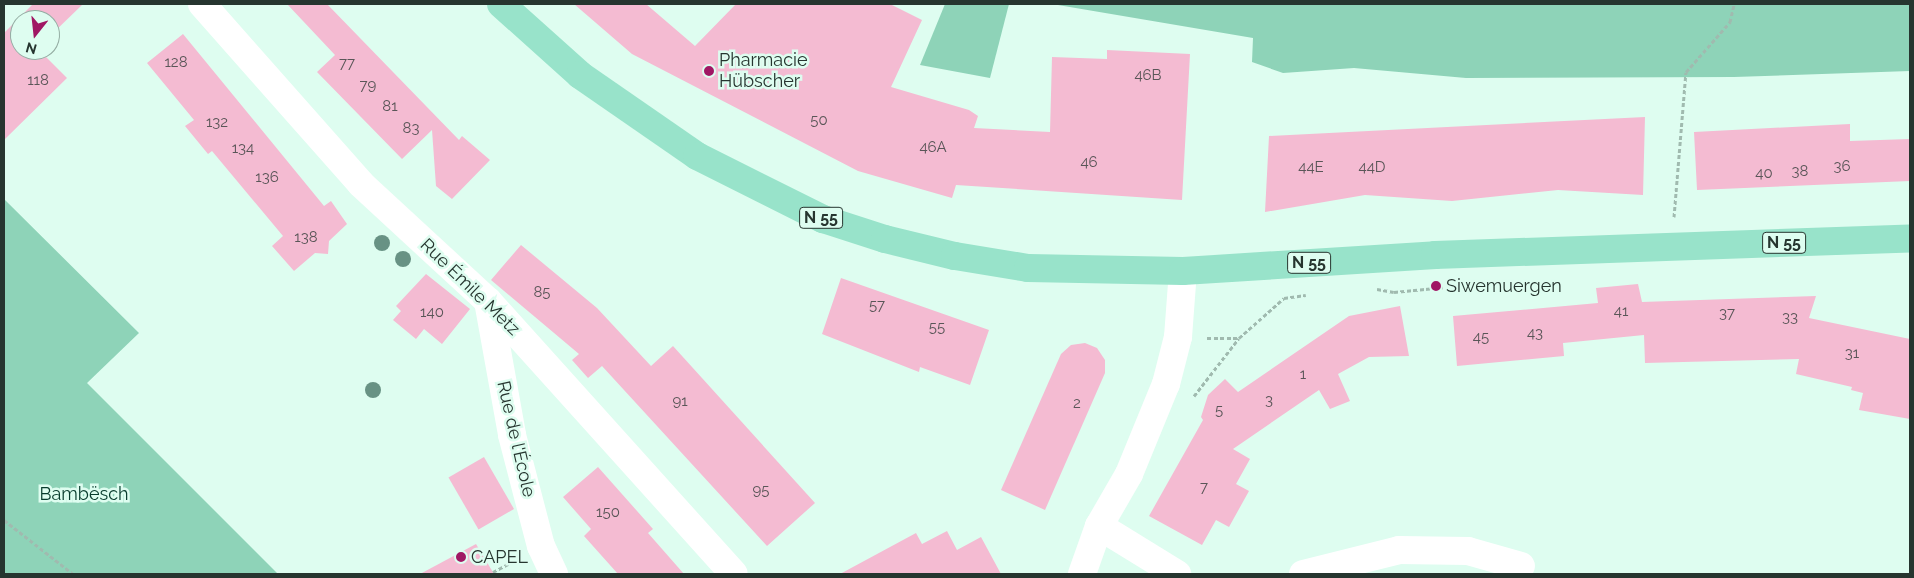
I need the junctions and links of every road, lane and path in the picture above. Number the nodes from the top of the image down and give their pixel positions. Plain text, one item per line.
1 (501, 4) edge
2 (1734, 4) edge
3 (215, 9) edge
4 (1674, 217) dead end
5 (1910, 238) edge
6 (1183, 271) junction
7 (1480, 282) dead end
8 (1368, 288) dead end
9 (1306, 295) dead end
10 (488, 300) junction
11 (1178, 338) junction
12 (1240, 338) junction
13 (1192, 399) dead end
14 (4, 520) edge
15 (1099, 526) junction
16 (1521, 566) dead end
17 (73, 574) edge
18 (554, 574) edge
19 (734, 574) edge
20 (1082, 574) edge
21 (1177, 574) edge
22 (1303, 574) edge

1 - 6 main road, N 55
2 - 4 path
3 - 10 street, Rue Émile Metz
5 - 6 main road, N 55
6 - 11 street
7 - 8 path
9 - 12 path
10 - 18 street, Rue de l'École
10 - 19 street, Rue Émile Metz
11 - 12 path
11 - 15 street
12 - 13 path
14 - 17 path
15 - 20 street
15 - 21 street
16 - 22 street

